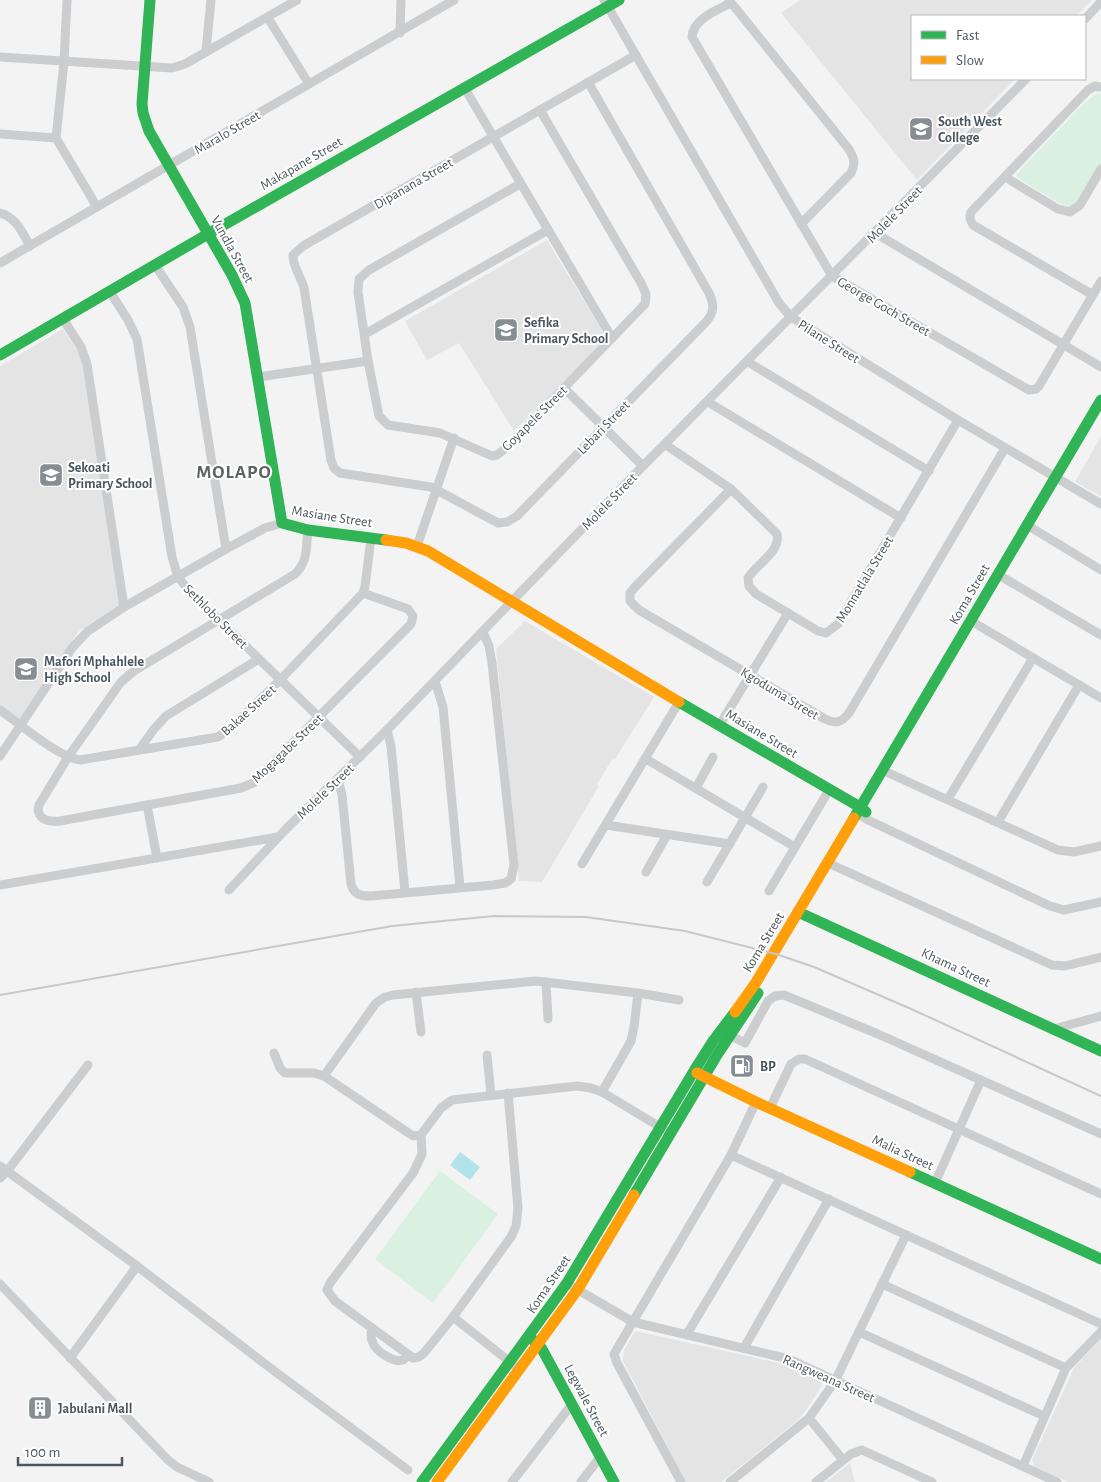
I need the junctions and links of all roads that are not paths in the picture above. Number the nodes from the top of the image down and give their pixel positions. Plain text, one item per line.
1 (67, 0) edge
2 (150, 0) edge
3 (211, 0) edge
4 (297, 0) edge
5 (401, 0) edge
6 (454, 0) edge
7 (619, 0) edge
8 (730, 1) edge
9 (1101, 2) edge
10 (606, 3) edge
11 (268, 18) junction
12 (1086, 18) edge
13 (400, 32) junction
14 (206, 51) junction
15 (636, 55) junction
16 (0, 57) edge
17 (64, 62) junction
18 (144, 66) junction
19 (1025, 80) edge
20 (588, 82) junction
21 (309, 84) junction
22 (464, 87) junction
23 (1101, 87) edge
24 (540, 110) junction
25 (0, 134) edge
26 (494, 136) junction
27 (56, 138) junction
28 (168, 166) junction
29 (1101, 169) edge
30 (1005, 177) junction
31 (520, 184) junction
32 (97, 207) junction
33 (0, 213) edge
34 (801, 224) junction
35 (548, 230) junction
36 (208, 234) junction
37 (875, 234) junction
38 (30, 246) junction
39 (0, 263) edge
40 (155, 265) junction
41 (832, 276) junction
42 (1101, 281) edge
43 (110, 292) junction
44 (1093, 295) junction
45 (791, 317) junction
46 (63, 318) junction
47 (365, 334) junction
48 (612, 338) junction
49 (1063, 345) junction
50 (0, 355) edge
51 (368, 361) junction
52 (748, 362) junction
53 (1101, 367) edge
54 (315, 369) junction
55 (258, 377) junction
56 (564, 388) junction
57 (1101, 400) edge
58 (708, 402) junction
59 (1101, 415) edge
60 (958, 420) junction
61 (603, 426) junction
62 (454, 438) junction
63 (666, 445) junction
64 (1005, 448) junction
65 (643, 466) junction
66 (929, 471) junction
67 (1059, 479) junction
68 (437, 489) junction
69 (731, 489) junction
70 (1101, 504) edge
71 (901, 518) junction
72 (282, 523) junction
73 (1030, 527) junction
74 (308, 530) junction
75 (371, 538) junction
76 (417, 546) junction
77 (226, 549) junction
78 (1101, 570) edge
79 (1001, 576) junction
80 (178, 577) junction
81 (363, 593) junction
82 (512, 601) junction
83 (124, 607) junction
84 (788, 613) junction
85 (220, 620) junction
86 (974, 623) junction
87 (483, 632) junction
88 (1101, 635) edge
89 (1033, 658) junction
90 (259, 660) junction
91 (751, 676) junction
92 (281, 679) junction
93 (434, 681) junction
94 (1079, 685) junction
95 (1101, 698) edge
96 (680, 702) junction
97 (0, 710) edge
98 (319, 717) junction
99 (21, 725) junction
100 (720, 726) junction
101 (387, 730) junction
102 (140, 750) junction
103 (0, 756) edge
104 (68, 757) junction
105 (360, 757) junction
106 (713, 757) dead end
107 (646, 759) junction
108 (886, 771) junction
109 (338, 779) junction
110 (763, 787) dead end
111 (696, 788) junction
112 (829, 790) junction
113 (948, 799) junction
114 (146, 805) junction
115 (861, 812) junction
116 (746, 817) junction
117 (998, 822) junction
118 (606, 825) junction
119 (667, 835) junction
120 (278, 837) junction
121 (730, 844) junction
122 (794, 846) junction
123 (1101, 846) edge
124 (157, 858) junction
125 (582, 864) dead end
126 (831, 864) junction
127 (646, 872) dead end
128 (707, 882) dead end
129 (0, 886) edge
130 (460, 887) junction
131 (229, 890) dead end
132 (769, 891) dead end
133 (405, 892) junction
134 (1101, 902) edge
135 (802, 914) junction
136 (1101, 957) edge
137 (546, 982) junction
138 (416, 992) junction
139 (638, 993) junction
140 (679, 1000) dead end
141 (1101, 1016) edge
142 (548, 1019) dead end
143 (1054, 1029) junction
144 (421, 1032) dead end
145 (725, 1033) junction
146 (1101, 1051) edge
147 (274, 1053) dead end
148 (487, 1055) dead end
149 (88, 1065) dead end
150 (699, 1074) junction
151 (324, 1076) junction
152 (981, 1080) junction
153 (602, 1092) junction
154 (508, 1093) junction
155 (491, 1095) junction
156 (756, 1102) junction
157 (770, 1108) junction
158 (959, 1130) junction
159 (666, 1131) junction
160 (1101, 1134) edge
161 (422, 1135) junction
162 (731, 1155) junction
163 (4, 1168) edge
164 (781, 1177) junction
165 (0, 1178) edge
166 (935, 1183) junction
167 (1101, 1194) edge
168 (829, 1200) junction
169 (906, 1235) junction
170 (1101, 1259) edge
171 (137, 1266) junction
172 (567, 1283) junction
173 (0, 1284) edge
174 (882, 1284) junction
175 (578, 1290) junction
176 (453, 1317) junction
177 (632, 1322) junction
178 (1101, 1324) edge
179 (372, 1328) junction
180 (859, 1332) junction
181 (1101, 1332) edge
182 (687, 1334) junction
183 (529, 1337) junction
184 (539, 1344) junction
185 (744, 1348) junction
186 (409, 1355) junction
187 (70, 1358) junction
188 (510, 1362) junction
189 (1066, 1368) junction
190 (520, 1370) junction
191 (835, 1381) junction
192 (572, 1404) junction
193 (1044, 1416) junction
194 (809, 1418) junction
195 (600, 1457) junction
196 (843, 1460) junction
197 (1023, 1466) junction
198 (408, 1470) dead end
199 (209, 1482) edge
200 (422, 1482) edge
201 (437, 1482) edge
202 (512, 1482) edge
203 (581, 1482) edge
204 (614, 1482) edge
205 (681, 1482) edge
206 (730, 1482) edge
207 (816, 1482) edge
208 (932, 1482) edge
209 (1057, 1482) edge

1 - 17 street
2 - 18 street, Vundla Street
3 - 14 street
4 - 11 street
5 - 13 street
6 - 13 street, Maralo Street
7 - 10 street, Makapane Street
8 - 34 street, George Goch Street
8 - 34 street
9 - 12 street
10 - 15 street, Pilane Street
10 - 22 street, Makapane Street
11 - 14 street
11 - 21 street
13 - 21 street, Maralo Street
14 - 18 street
15 - 20 street, Dipanana Street
15 - 45 street, Pilane Street
16 - 17 street
17 - 18 street
17 - 27 street
18 - 28 street, Vundla Street
19 - 37 street, Molele Street
20 - 24 street, Dipanana Street
20 - 61 street, Lebari Street
21 - 28 street, Maralo Street
22 - 26 street
22 - 36 street, Makapane Street
23 - 30 street
24 - 26 street, Dipanana Street
24 - 48 street, Goyapele Street
25 - 27 street
26 - 31 street
26 - 54 street, Dipanana Street
27 - 32 street
28 - 32 street, Maralo Street
28 - 36 street, Vundla Street
29 - 30 street
30 - 44 street
31 - 35 street
31 - 47 street, Goyapele Street
32 - 38 street, Maralo Street
33 - 38 street
34 - 41 street, George Goch Street
35 - 47 street
35 - 48 street
36 - 40 street, Makapane Street
36 - 55 street, Vundla Street
37 - 41 street, Molele Street
37 - 49 street
38 - 39 street, Maralo Street
40 - 43 street, Makapane Street
40 - 77 street
41 - 45 street, Molele Street
41 - 49 street, George Goch Street
42 - 44 street, George Goch Street
43 - 46 street, Makapane Street
43 - 80 street, Sethlobo Street
44 - 49 street, George Goch Street
45 - 52 street, Molele Street
45 - 60 street, Pilane Street
46 - 50 street, Makapane Street
46 - 83 street
47 - 51 street, Goyapele Street
48 - 56 street, Goyapele Street
49 - 53 street
51 - 54 street
51 - 62 street, Goyapele Street
52 - 58 street, Molele Street
52 - 66 street
54 - 55 street
54 - 68 street, Lebari Street
55 - 72 street, Vundla Street
56 - 61 street
56 - 62 street, Goyapele Street
57 - 67 street, Koma Street
58 - 63 street, Molele Street
58 - 71 street
59 - 67 street, Koma Street
60 - 64 street, Pilane Street
60 - 66 street, Monnatlala Street
61 - 65 street
61 - 68 street, Lebari Street
62 - 68 street
63 - 65 street, Molele Street
63 - 69 street, Monnatlala Street
64 - 67 street, Pilane Street
64 - 91 street, Kgoduma Street
65 - 82 street, Molele Street
66 - 71 street, Monnatlala Street
67 - 70 street, Pilane Street
67 - 73 street, Koma Street
68 - 76 street
69 - 84 street, Monnatlala Street
69 - 91 street, Kgoduma Street
71 - 84 street, Monnatlala Street
72 - 74 street, Masiane Street
72 - 77 street, Masiane Street
73 - 78 street
73 - 79 street, Koma Street
74 - 75 street, Masiane Street
74 - 85 street
75 - 76 street, Masiane Street
75 - 81 street
76 - 82 street, Masiane Street
77 - 80 street, Masiane Street
79 - 86 street, Koma Street
79 - 88 street
80 - 83 street, Masiane Street
80 - 85 street, Sethlobo Street
81 - 92 street, Bakae Street
81 - 98 street, Mogagabe Street
82 - 87 street, Molele Street
82 - 96 street, Masiane Street
83 - 99 street, Masiane Street
84 - 91 street
85 - 90 street, Sethlobo Street
85 - 104 street
86 - 89 street
86 - 108 street, Koma Street
87 - 93 street, Molele Street
87 - 130 street
89 - 94 street
89 - 113 street
90 - 92 street, Sethlobo Street
90 - 102 street
91 - 100 street
92 - 98 street, Sethlobo Street
92 - 102 street, Bakae Street
93 - 101 street, Molele Street
93 - 130 street
94 - 95 street
94 - 117 street
96 - 100 street, Masiane Street
96 - 107 street
97 - 99 street, Bakae Street
98 - 105 street, Sethlobo Street
98 - 114 street, Mogagabe Street
99 - 103 street, Masiane Street
99 - 104 street, Bakae Street
100 - 112 street, Masiane Street
101 - 105 street, Molele Street
101 - 133 street
102 - 104 street, Bakae Street
104 - 114 street, Mogagabe Street
105 - 109 street, Molele Street
106 - 111 street
107 - 111 street
107 - 118 street
108 - 113 street
108 - 115 street, Koma Street
109 - 120 street, Molele Street
109 - 133 street
110 - 116 street
111 - 116 street
112 - 115 street, Masiane Street
112 - 122 street
113 - 117 street
114 - 124 street
115 - 126 street, Koma Street
115 - 134 street
116 - 121 street
116 - 122 street
117 - 123 street
118 - 119 street
118 - 125 street
119 - 121 street
119 - 127 street
120 - 124 street
120 - 131 street, Molele Street
121 - 128 street
122 - 132 street
124 - 129 street
126 - 135 street, Koma Street
126 - 136 street
130 - 133 street
135 - 143 street, Khama Street
135 - 145 street, Koma Street
137 - 138 street
137 - 139 street
137 - 142 street
138 - 144 street
138 - 151 street
139 - 140 street
139 - 153 street
141 - 143 street
143 - 146 street, Khama Street
145 - 150 street, Koma Street
145 - 152 street
147 - 151 street
148 - 155 street
149 - 163 street
150 - 156 street, Malia Street
150 - 159 street, Koma Street
151 - 161 street
152 - 158 street
152 - 160 street
153 - 154 street
153 - 159 street
154 - 155 street
154 - 176 street
155 - 161 street
156 - 157 street, Malia Street
156 - 162 street
157 - 158 street
157 - 166 street, Malia Street
158 - 166 street
158 - 167 street
159 - 172 street, Koma Street
159 - 175 street, Koma Street
161 - 179 street
162 - 164 street
162 - 177 street
163 - 165 street
163 - 171 street
164 - 168 street
164 - 182 street
166 - 170 street, Malia Street
168 - 169 street
168 - 185 street
169 - 174 street
169 - 178 street
171 - 187 street
171 - 198 street
172 - 175 street, Rangweana Street
172 - 183 street, Koma Street
173 - 187 street
174 - 180 street
174 - 189 street
175 - 177 street, Rangweana Street
175 - 184 street, Koma Street
176 - 186 street
176 - 188 street
177 - 182 street, Rangweana Street
177 - 205 street
179 - 186 street
179 - 186 street
180 - 191 street
180 - 193 street
181 - 189 street
182 - 185 street, Rangweana Street
183 - 184 street, Legwale Street
183 - 188 street, Koma Street
184 - 190 street, Koma Street
184 - 192 street, Legwale Street
185 - 191 street, Rangweana Street
187 - 199 street
188 - 190 street
188 - 200 street, Koma Street
189 - 193 street
190 - 201 street, Koma Street
191 - 194 street
191 - 197 street, Rangweana Street
192 - 195 street, Legwale Street
192 - 202 street
193 - 197 street
194 - 196 street
194 - 206 street
195 - 203 street
195 - 204 street, Legwale Street
196 - 207 street
196 - 208 street
197 - 209 street, Rangweana Street

